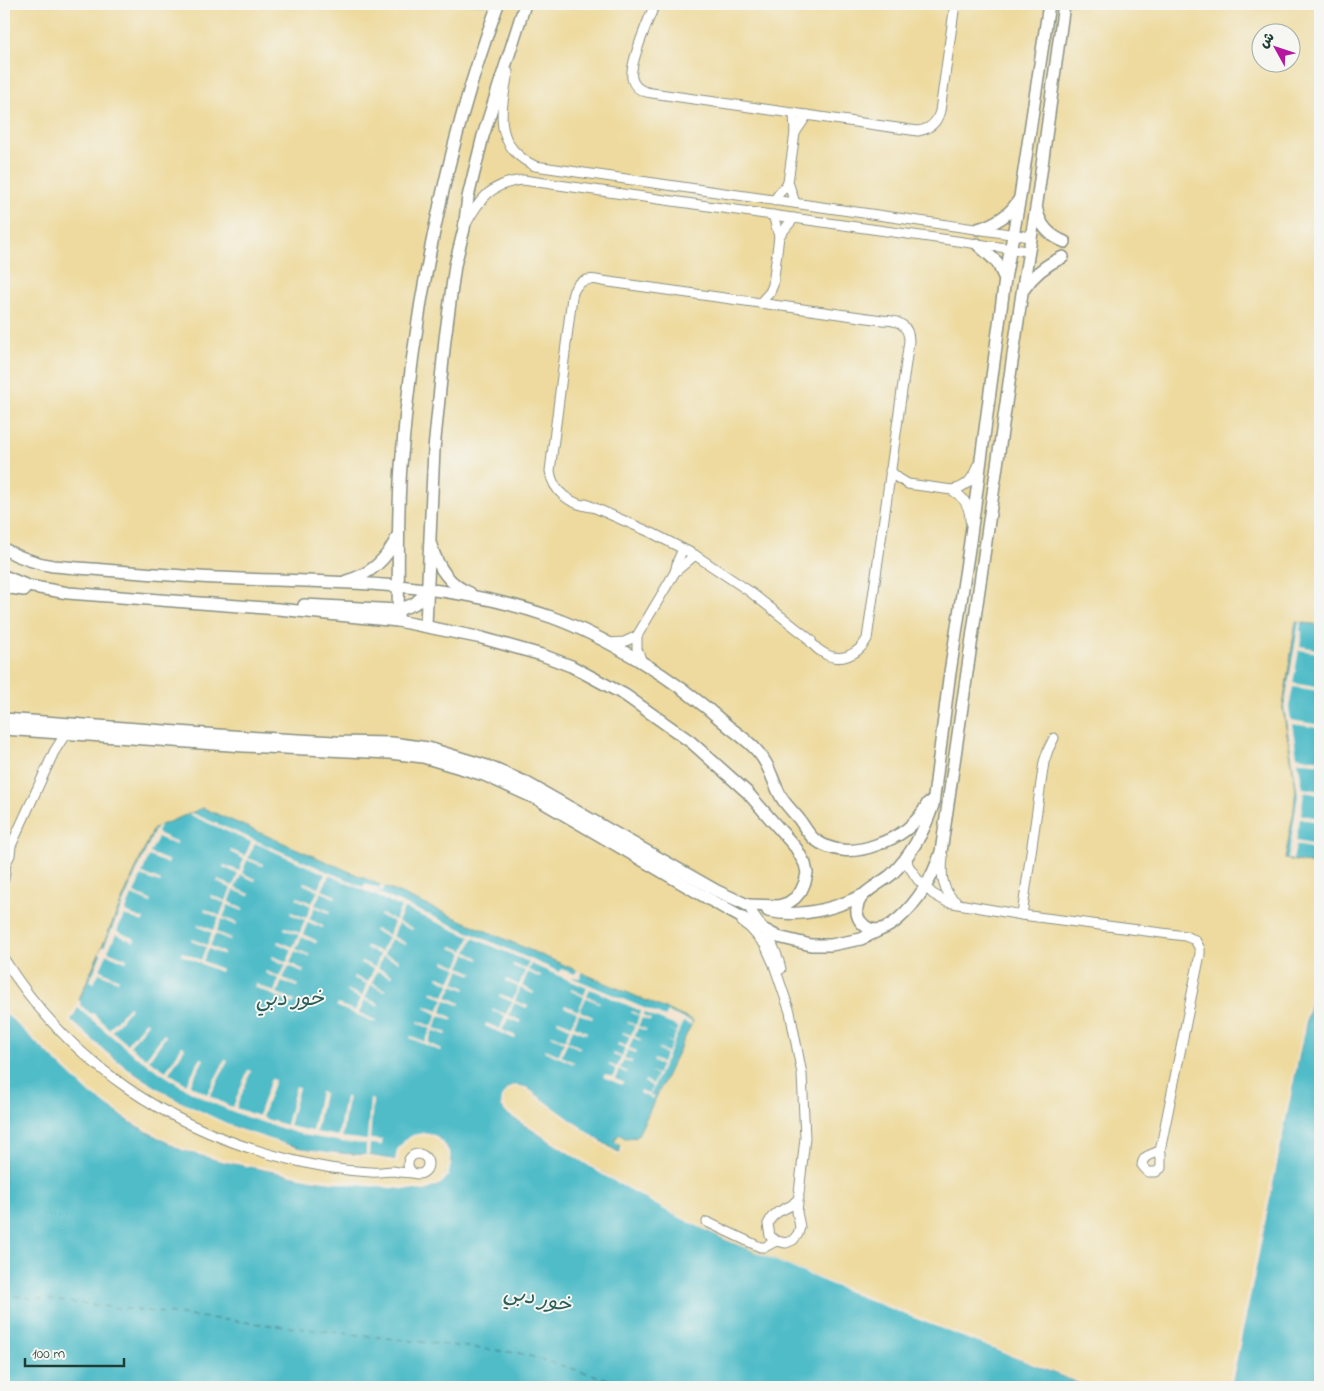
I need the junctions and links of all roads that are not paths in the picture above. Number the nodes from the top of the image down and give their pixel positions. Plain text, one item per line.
1 (498, 4) edge
2 (525, 4) edge
3 (655, 4) edge
4 (955, 4) edge
5 (1049, 4) edge
6 (1064, 4) edge
7 (514, 37) junction
8 (794, 113) junction
9 (807, 115) junction
10 (795, 133) junction
11 (788, 182) junction
12 (1020, 197) junction
13 (775, 201) junction
14 (1037, 202) junction
15 (795, 203) junction
16 (773, 214) junction
17 (794, 218) junction
18 (464, 229) junction
19 (978, 229) junction
20 (1013, 234) junction
21 (779, 236) junction
22 (1031, 237) junction
23 (1065, 242) dead end
24 (977, 244) junction
25 (1011, 248) junction
26 (1028, 251) junction
27 (1063, 256) dead end
28 (1005, 279) junction
29 (773, 285) junction
30 (1022, 293) junction
31 (760, 303) junction
32 (773, 305) junction
33 (984, 437) junction
34 (890, 471) junction
35 (908, 484) junction
36 (888, 486) junction
37 (952, 490) junction
38 (399, 531) junction
39 (429, 539) junction
40 (970, 542) junction
41 (4, 549) edge
42 (683, 549) junction
43 (695, 555) junction
44 (675, 572) junction
45 (4, 576) edge
46 (340, 582) junction
47 (4, 586) edge
48 (399, 586) junction
49 (427, 589) junction
50 (46, 590) junction
51 (478, 597) junction
52 (398, 615) junction
53 (426, 625) junction
54 (638, 636) junction
55 (610, 643) junction
56 (642, 662) junction
57 (4, 719) edge
58 (4, 729) edge
59 (64, 730) junction
60 (1054, 738) dead end
61 (935, 786) junction
62 (944, 838) junction
63 (7, 849) edge
64 (907, 858) junction
65 (4, 879) edge
66 (926, 887) junction
67 (865, 894) junction
68 (747, 905) junction
69 (964, 906) junction
70 (726, 910) junction
71 (1022, 915) junction
72 (882, 930) junction
73 (767, 932) junction
74 (4, 959) edge
75 (784, 991) junction
76 (1160, 1151) dead end
77 (408, 1162) junction
78 (394, 1172) junction
79 (412, 1173) junction
80 (799, 1198) junction
81 (707, 1222) dead end
82 (768, 1231) junction
83 (746, 1240) junction
84 (776, 1241) junction

1 - 38 main road
2 - 7 main road
3 - 8 street
4 - 9 street
5 - 12 main road
6 - 14 main road
7 - 13 street
7 - 18 main road
8 - 9 street
8 - 10 street
9 - 10 street
10 - 11 street
11 - 13 street
11 - 15 street
12 - 19 main road
12 - 20 main road
13 - 15 street
14 - 22 main road
14 - 23 main road
15 - 19 street
16 - 17 street
16 - 18 street
16 - 21 street
17 - 21 street
17 - 24 street
18 - 39 main road
19 - 20 street
20 - 22 street
20 - 25 main road
21 - 29 street
22 - 26 main road
24 - 25 street
24 - 28 main road
25 - 26 street
25 - 28 main road
26 - 30 main road
27 - 30 main road
28 - 33 main road
29 - 31 street
29 - 32 street
30 - 62 main road
31 - 32 street
31 - 42 street
32 - 34 street
33 - 37 street
33 - 40 main road
34 - 35 street
34 - 36 street
35 - 36 street
35 - 37 street
36 - 43 street
37 - 40 street
38 - 46 main road
38 - 48 main road
39 - 49 main road
39 - 51 main road
40 - 61 main road
41 - 46 main road
42 - 43 street
42 - 44 street
43 - 44 street
44 - 54 street
45 - 50 main road
46 - 48 main road
47 - 50 main road
48 - 49 main road
48 - 52 main road
49 - 51 main road
49 - 52 main road
49 - 53 main road
50 - 52 main road
51 - 55 main road
52 - 53 main road
53 - 68 main road
54 - 55 street
54 - 56 street
55 - 56 main road
56 - 61 main road
57 - 59 main road
58 - 59 main road
59 - 63 street
59 - 68 main road
59 - 70 main road
60 - 71 street
61 - 64 main road
62 - 66 main road
62 - 69 street
63 - 65 street
64 - 66 street
64 - 67 main road
66 - 69 street
66 - 72 main road
67 - 68 main road
67 - 72 main road
68 - 73 street
69 - 71 street
70 - 73 main road
70 - 75 street
71 - 76 street
72 - 73 main road
73 - 75 street
74 - 78 street
75 - 80 street
77 - 78 street
77 - 79 street
77 - 79 street
78 - 79 street
80 - 82 street
80 - 84 street
81 - 83 street
82 - 83 street
82 - 84 street
83 - 84 street

